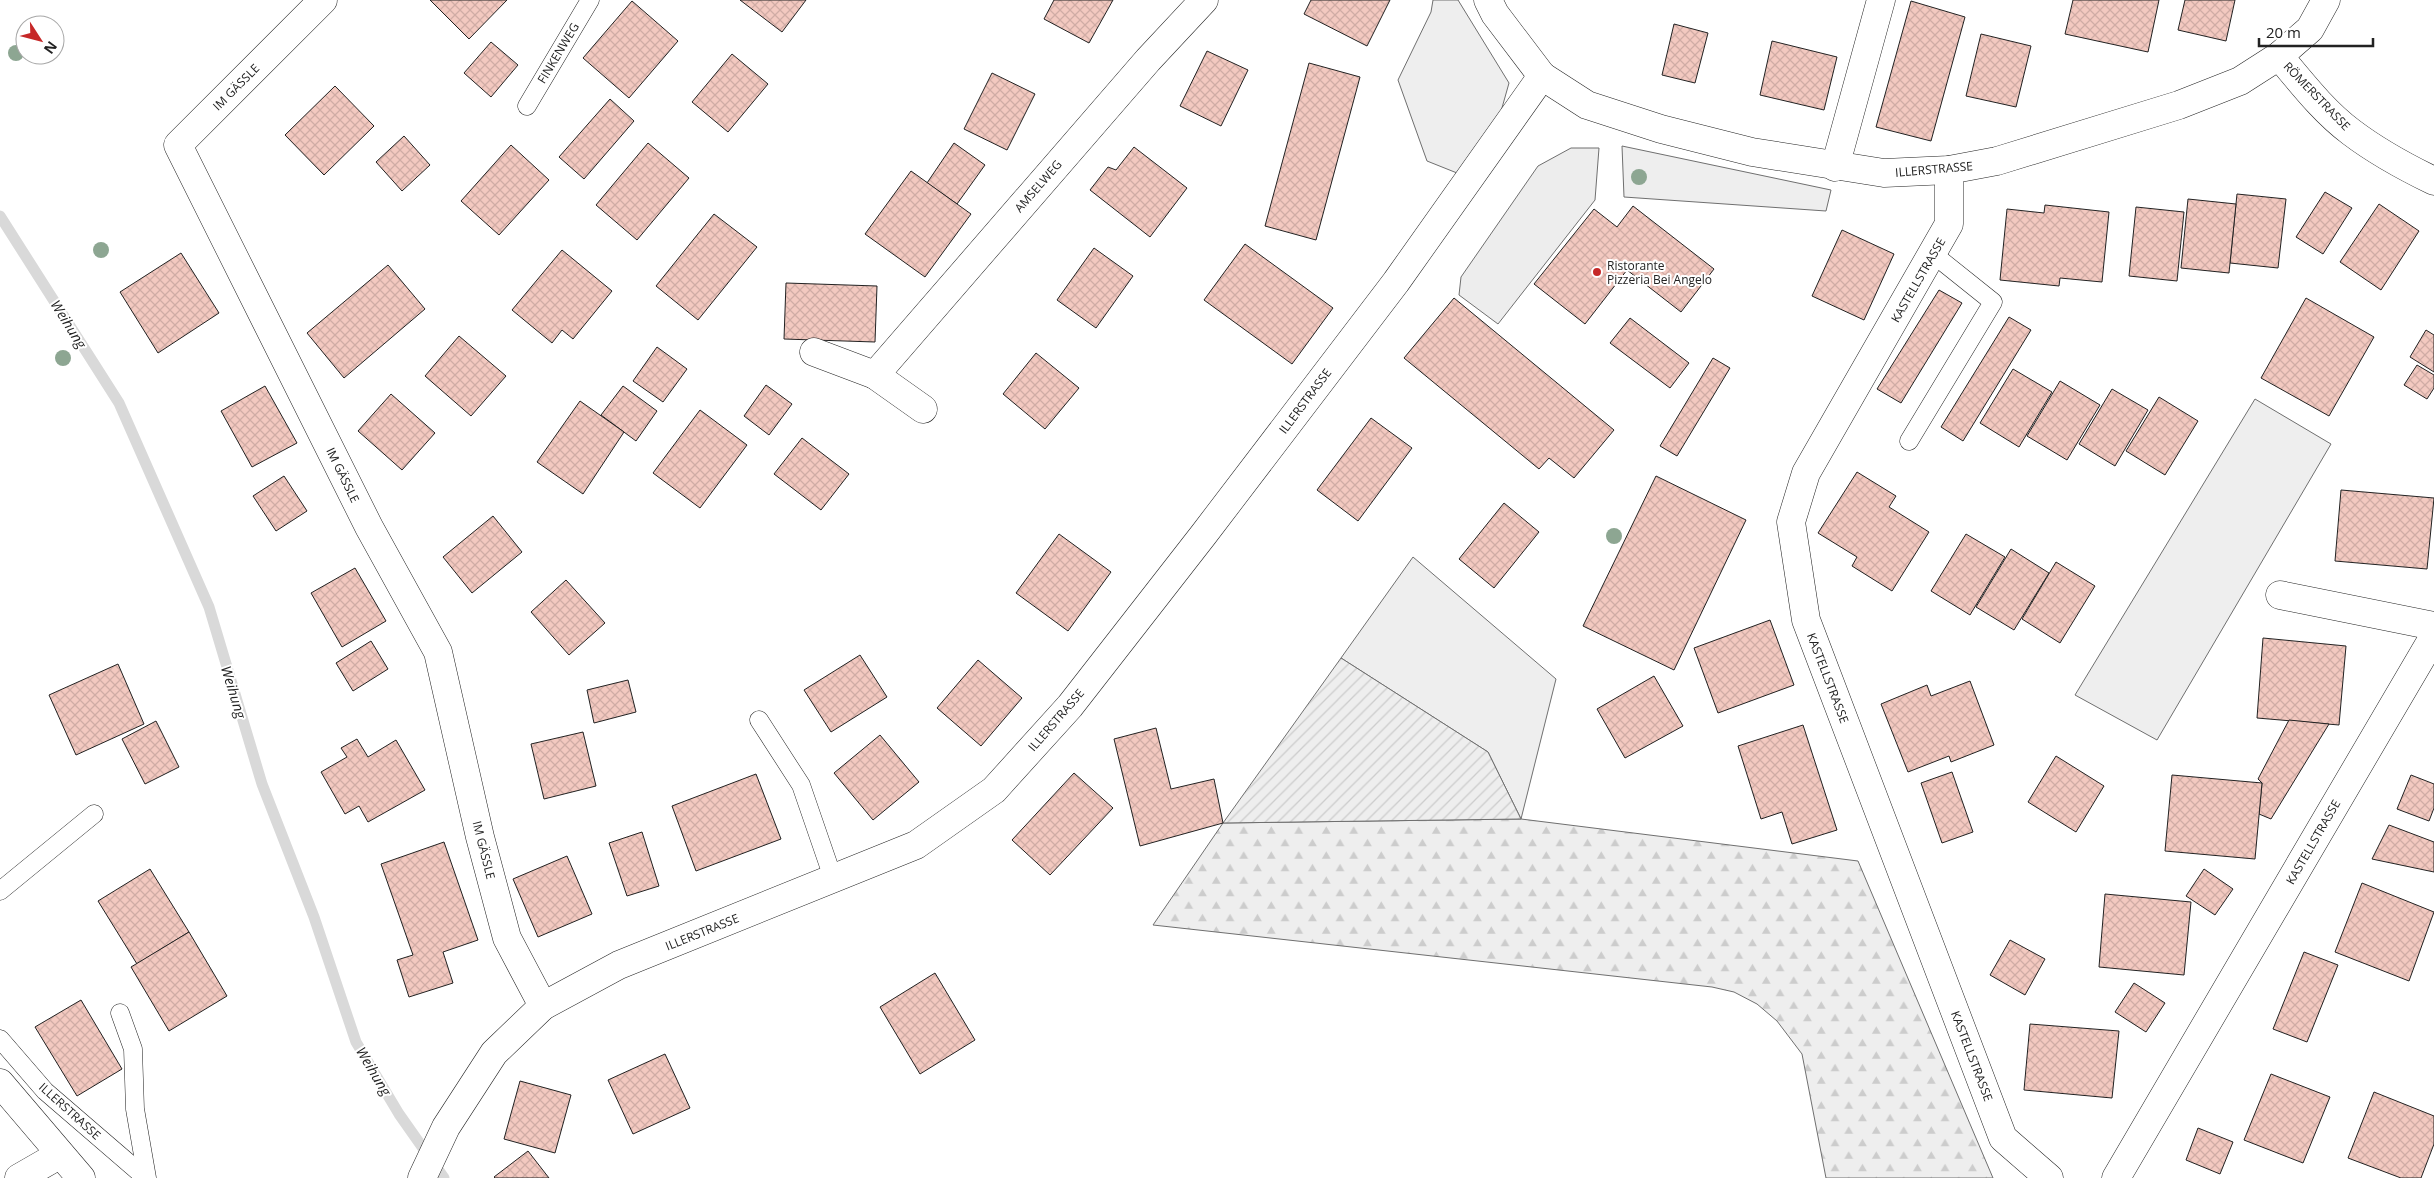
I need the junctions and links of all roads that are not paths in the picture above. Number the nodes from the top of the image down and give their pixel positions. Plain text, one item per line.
1 (323, 0) edge
2 (590, 0) edge
3 (1204, 0) edge
4 (1488, 0) edge
5 (1881, 0) edge
6 (2326, 0) edge
7 (2278, 56) junction
8 (1542, 76) junction
9 (527, 106) dead end
10 (1835, 167) junction
11 (1949, 170) junction
12 (2434, 182) edge
13 (1933, 254) junction
14 (814, 352) dead end
15 (875, 375) junction
16 (923, 409) dead end
17 (1909, 441) dead end
18 (2280, 595) dead end
19 (2434, 626) edge
20 (2434, 636) edge
21 (759, 720) dead end
22 (94, 814) dead end
23 (833, 878) junction
24 (0, 890) edge
25 (543, 1006) junction
26 (120, 1013) dead end
27 (0, 1039) edge
28 (0, 1083) edge
29 (59, 1155) junction
30 (19, 1178) edge
31 (81, 1178) edge
32 (146, 1178) edge
33 (422, 1178) edge
34 (2050, 1178) edge
35 (2116, 1178) edge

1 - 25 street, IM GÄSSLE
2 - 9 lane, FINKENWEG
3 - 15 street, AMSELWEG
4 - 8 street, ILLERSTRASSE
5 - 10 street
6 - 7 street, ILLERSTRASSE
7 - 11 street, ILLERSTRASSE
7 - 12 street, RÖMERSTRASSE
8 - 10 street, ILLERSTRASSE
8 - 23 street, ILLERSTRASSE
10 - 11 street, ILLERSTRASSE
11 - 13 street, KASTELLSTRASSE
13 - 17 lane
13 - 34 street, KASTELLSTRASSE
14 - 15 street
15 - 16 street
18 - 19 street
20 - 35 street, KASTELLSTRASSE
21 - 23 lane
22 - 24 lane
23 - 25 street, ILLERSTRASSE
25 - 33 street, ILLERSTRASSE
26 - 32 lane
27 - 32 lane, ILLERSTRASSE
28 - 29 street
29 - 30 street
29 - 31 street

